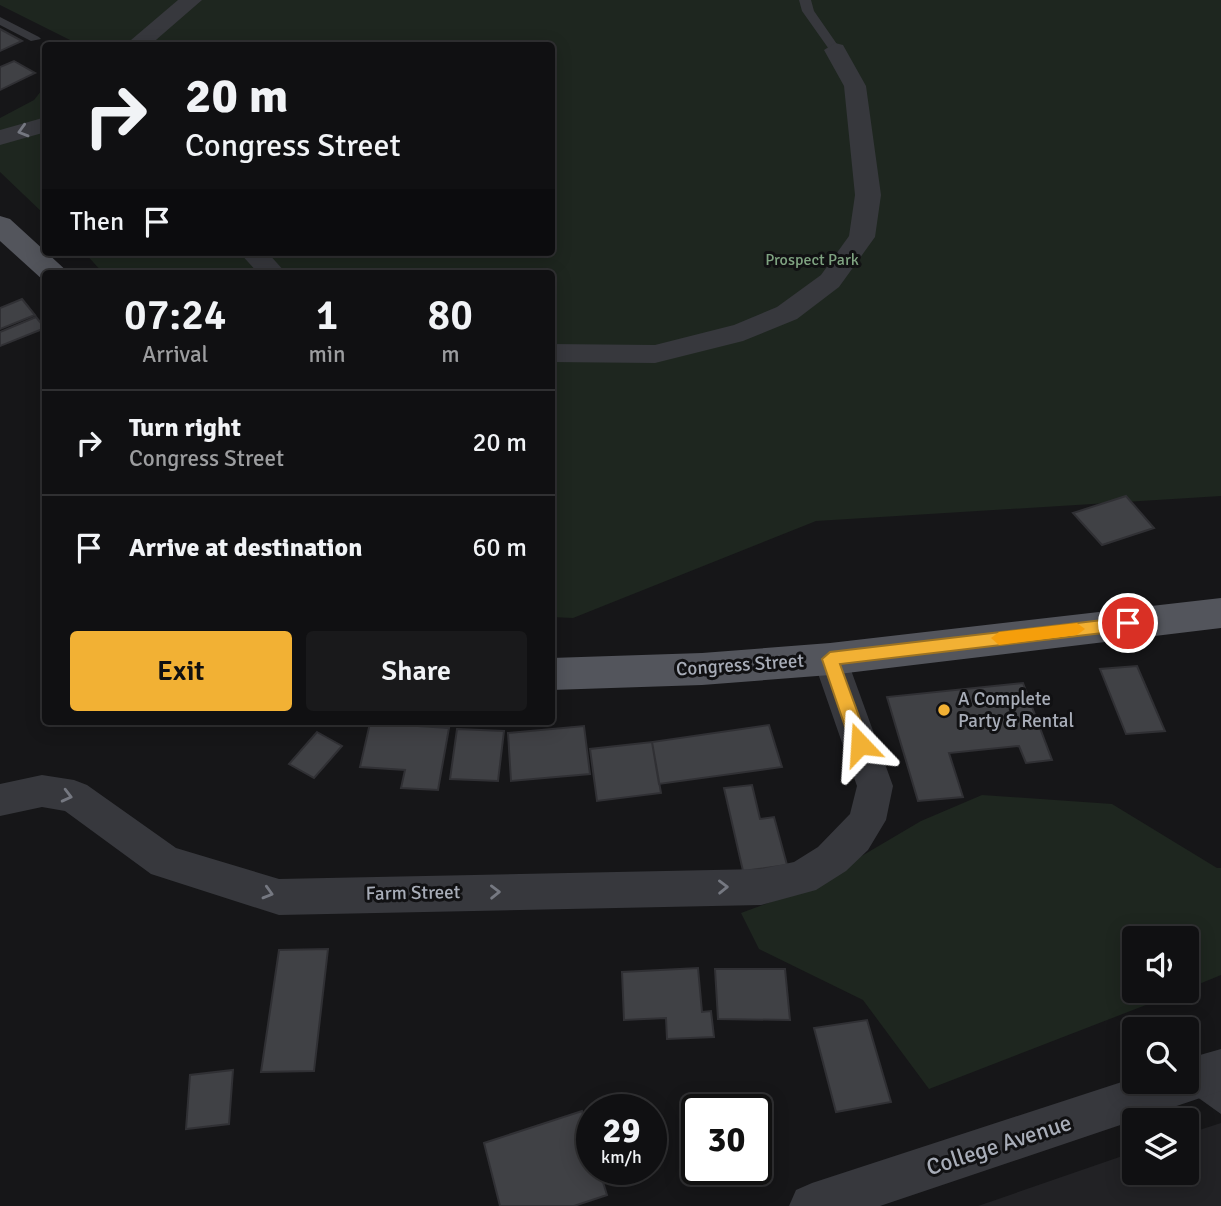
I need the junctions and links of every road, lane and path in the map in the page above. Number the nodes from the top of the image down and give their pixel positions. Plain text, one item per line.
1 (191, 0) edge
2 (805, 0) edge
3 (0, 20) edge
4 (35, 39) dead end
5 (140, 42) edge
6 (835, 50) joint
7 (42, 125) edge
8 (0, 138) edge
9 (42, 143) edge
10 (0, 156) edge
11 (0, 225) edge
12 (256, 256) edge
13 (51, 270) edge
14 (270, 270) edge
15 (555, 353) edge
16 (1221, 613) edge
17 (830, 659) junction
18 (555, 674) edge
19 (0, 800) edge
20 (1201, 1083) edge
21 (812, 1206) edge

1 - 5 street
2 - 6 lane
3 - 4 lane
6 - 15 street
7 -> 8 street
9 - 10 street
11 - 13 main road
12 - 14 street
16 - 17 main road, Congress Street
17 - 18 main road, Congress Street
19 -> 17 street, Farm Street
20 - 21 street, College Avenue

